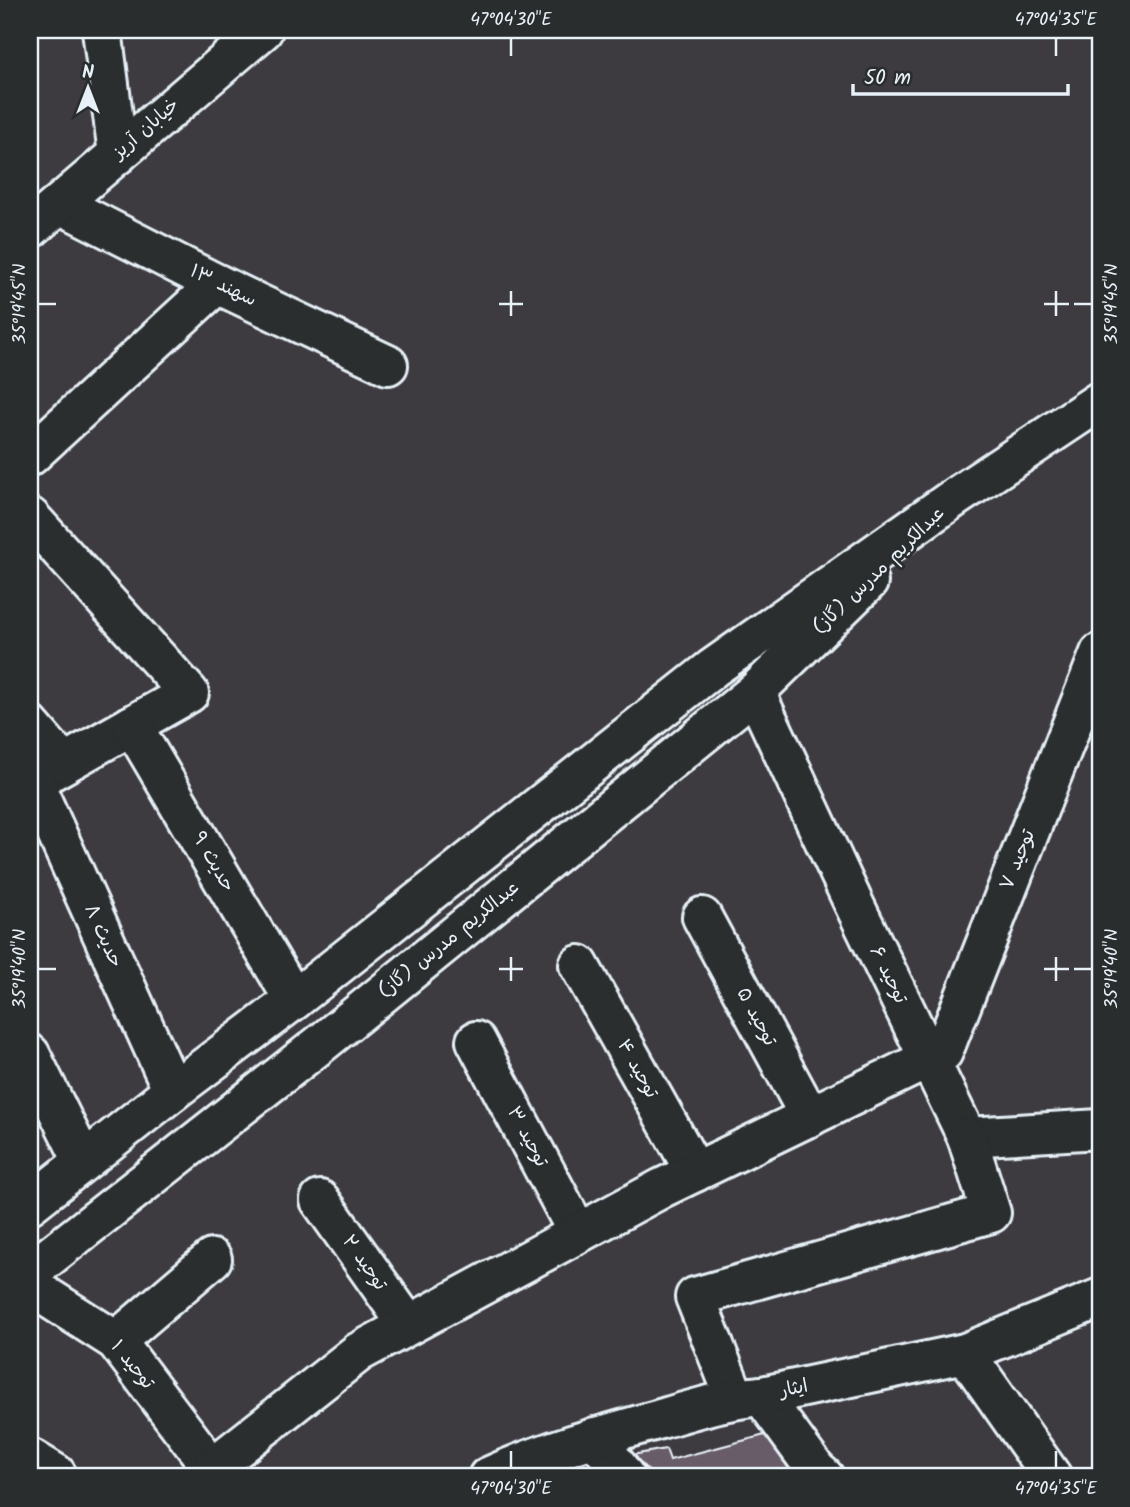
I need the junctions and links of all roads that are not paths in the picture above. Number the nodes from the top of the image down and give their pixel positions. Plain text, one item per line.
1 (102, 30) edge
2 (263, 30) edge
3 (118, 154) junction
4 (60, 204) junction
5 (30, 229) edge
6 (217, 284) junction
7 (388, 365) dead end
8 (1100, 401) edge
9 (30, 456) edge
10 (954, 498) junction
11 (30, 517) edge
12 (1100, 653) edge
13 (755, 692) junction
14 (30, 725) edge
15 (132, 725) junction
16 (42, 776) edge
17 (702, 917) dead end
18 (579, 965) dead end
19 (294, 1000) junction
20 (476, 1041) dead end
21 (30, 1054) edge
22 (929, 1059) junction
23 (173, 1091) junction
24 (810, 1116) junction
25 (1100, 1129) edge
26 (967, 1137) junction
27 (83, 1161) junction
28 (695, 1172) junction
29 (320, 1200) dead end
30 (30, 1205) edge
31 (578, 1233) junction
32 (212, 1259) dead end
33 (30, 1272) edge
34 (30, 1286) edge
35 (1100, 1298) edge
36 (408, 1325) junction
37 (116, 1341) junction
38 (965, 1353) junction
39 (748, 1397) junction
40 (595, 1437) junction
41 (208, 1472) edge
42 (488, 1477) edge
43 (625, 1477) edge
44 (824, 1477) edge
45 (1052, 1477) edge

1 - 3 street
2 - 3 street, خیابان آریز
3 - 4 street, خیابان آریز
4 - 5 street, خیابان آریز
4 - 6 street, سهند ۱۳
6 - 7 street, سهند ۱۳
6 - 9 street
8 - 10 street
10 - 13 street, عبدالکریم مدرس (گاز)
10 - 19 street, عبدالکریم مدرس (گاز)
11 - 15 street
12 - 22 street, توحید ۷
13 - 22 street, توحید ۶
13 - 33 street, عبدالکریم مدرس (گاز)
14 - 16 street, حدیث ۸
15 - 16 street
15 - 19 street, حدیث ۹
16 - 23 street, حدیث ۸
17 - 24 street, توحید ۵
18 - 28 street, توحید ۴
19 - 23 street, عبدالکریم مدرس (گاز)
20 - 31 street, توحید ۳
21 - 27 street
22 - 24 street
22 - 26 street, توحید ۶
23 - 27 street, عبدالکریم مدرس (گاز)
24 - 28 street
25 - 26 street
26 - 39 street, توحید ۶
27 - 30 street, عبدالکریم مدرس (گاز)
28 - 31 street
29 - 36 street, توحید ۲
31 - 36 street
32 - 37 street
34 - 37 street, توحید ۱
35 - 38 street, ایثار
36 - 41 street
37 - 41 street, توحید ۱
38 - 39 street, ایثار
38 - 45 street
39 - 40 street, ایثار
39 - 44 street
40 - 42 street, ایثار
40 - 43 street

